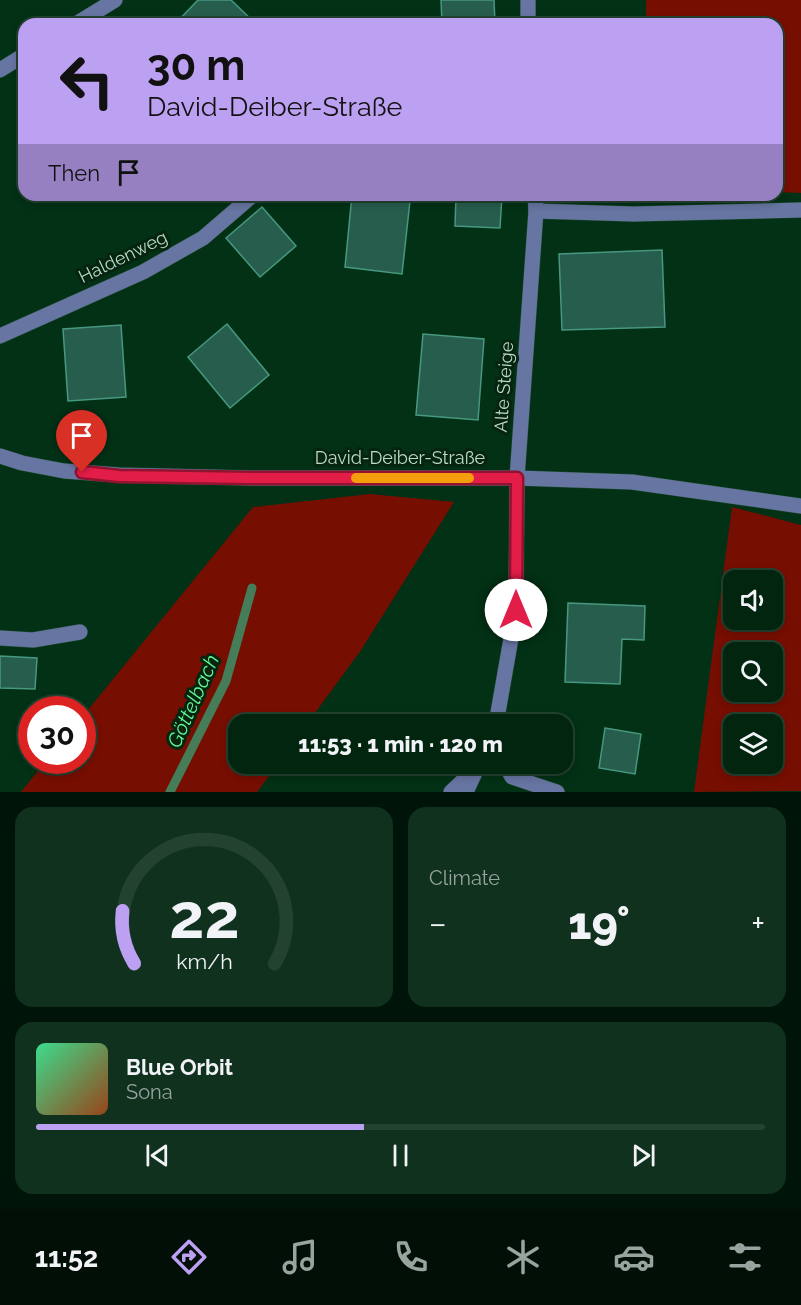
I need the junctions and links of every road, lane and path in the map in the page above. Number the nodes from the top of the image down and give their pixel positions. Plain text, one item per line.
1 (115, 0) edge
2 (528, 0) edge
3 (86, 18) edge
4 (528, 18) edge
5 (18, 59) edge
6 (0, 70) edge
7 (246, 201) edge
8 (535, 201) edge
9 (801, 210) edge
10 (536, 211) junction
11 (0, 336) edge
12 (0, 456) edge
13 (517, 478) junction
14 (801, 506) edge
15 (80, 632) dead end
16 (0, 638) edge
17 (498, 714) edge
18 (469, 774) edge
19 (473, 774) edge
20 (510, 774) edge
21 (452, 792) edge
22 (466, 792) edge
23 (557, 792) edge

1 - 3 street
2 - 4 street
5 - 6 street
7 - 11 street, Haldenweg
8 - 10 street, Alte Steige
9 - 10 street
10 - 13 street, Alte Steige
12 - 13 street, David-Deiber-Straße
13 - 14 street, David-Deiber-Straße
13 - 17 street, Alte Steige
15 - 16 street
18 - 21 street
19 - 22 street
20 - 23 street

